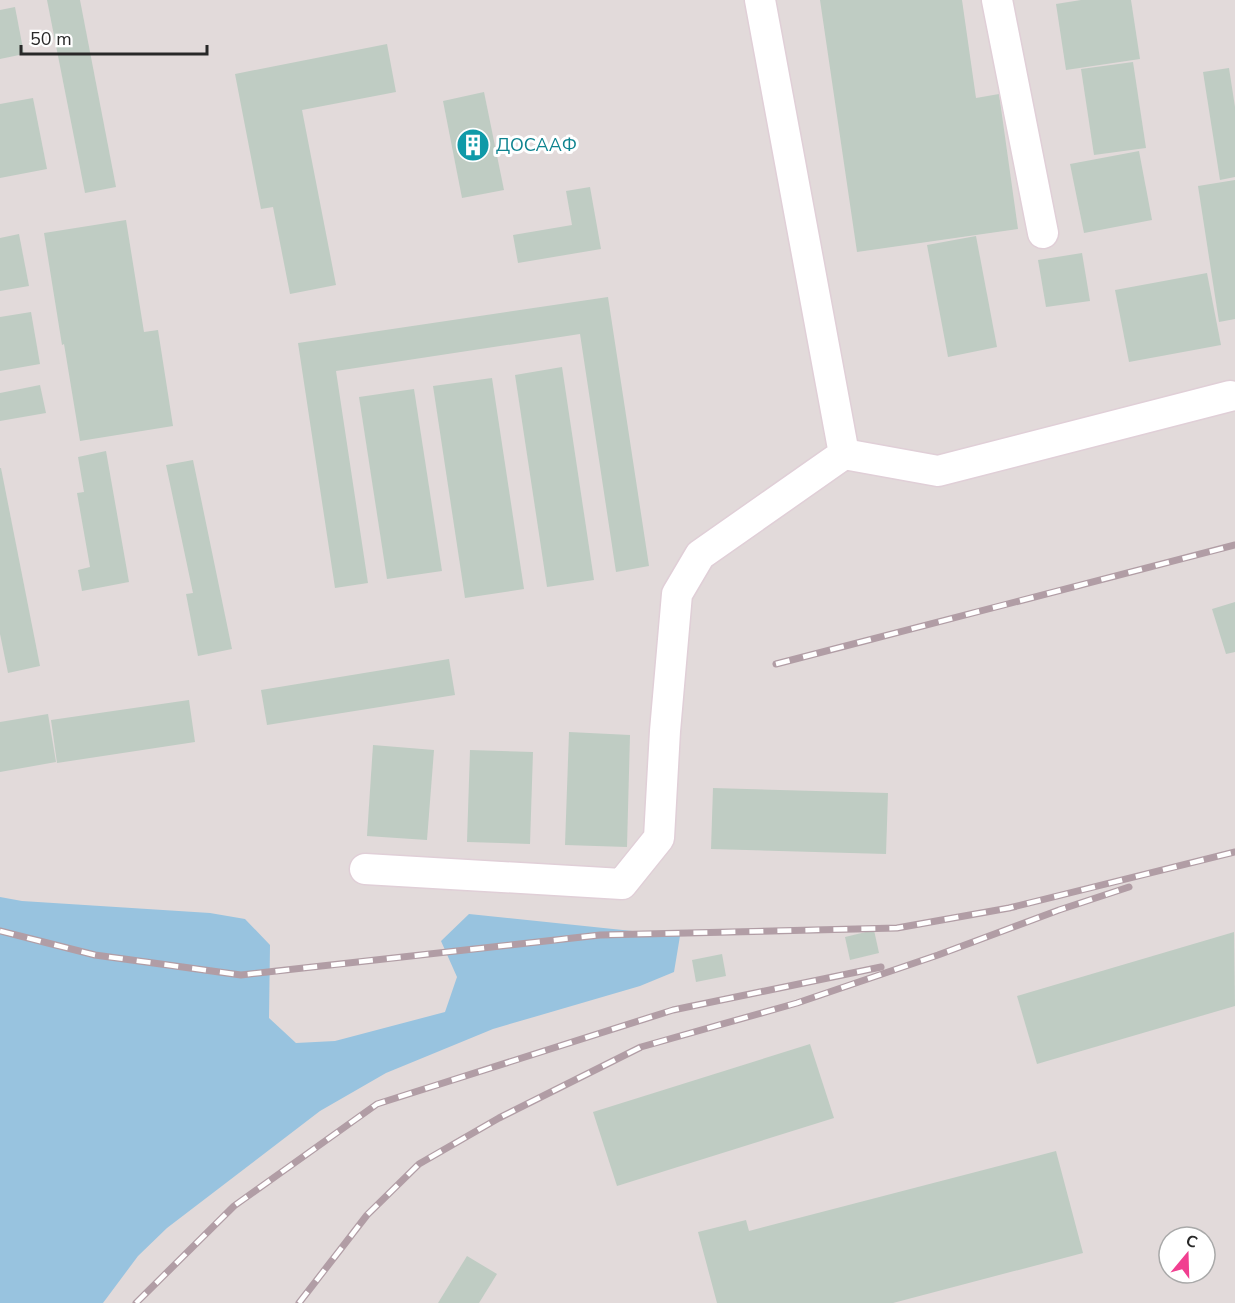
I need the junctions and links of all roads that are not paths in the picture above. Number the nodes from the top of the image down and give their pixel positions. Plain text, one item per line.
1 (760, 0) edge
2 (997, 0) edge
3 (1043, 233) dead end
4 (1230, 396) dead end
5 (844, 454) junction
6 (364, 869) dead end

1 - 5 lane
2 - 3 lane
4 - 5 lane
5 - 6 lane

